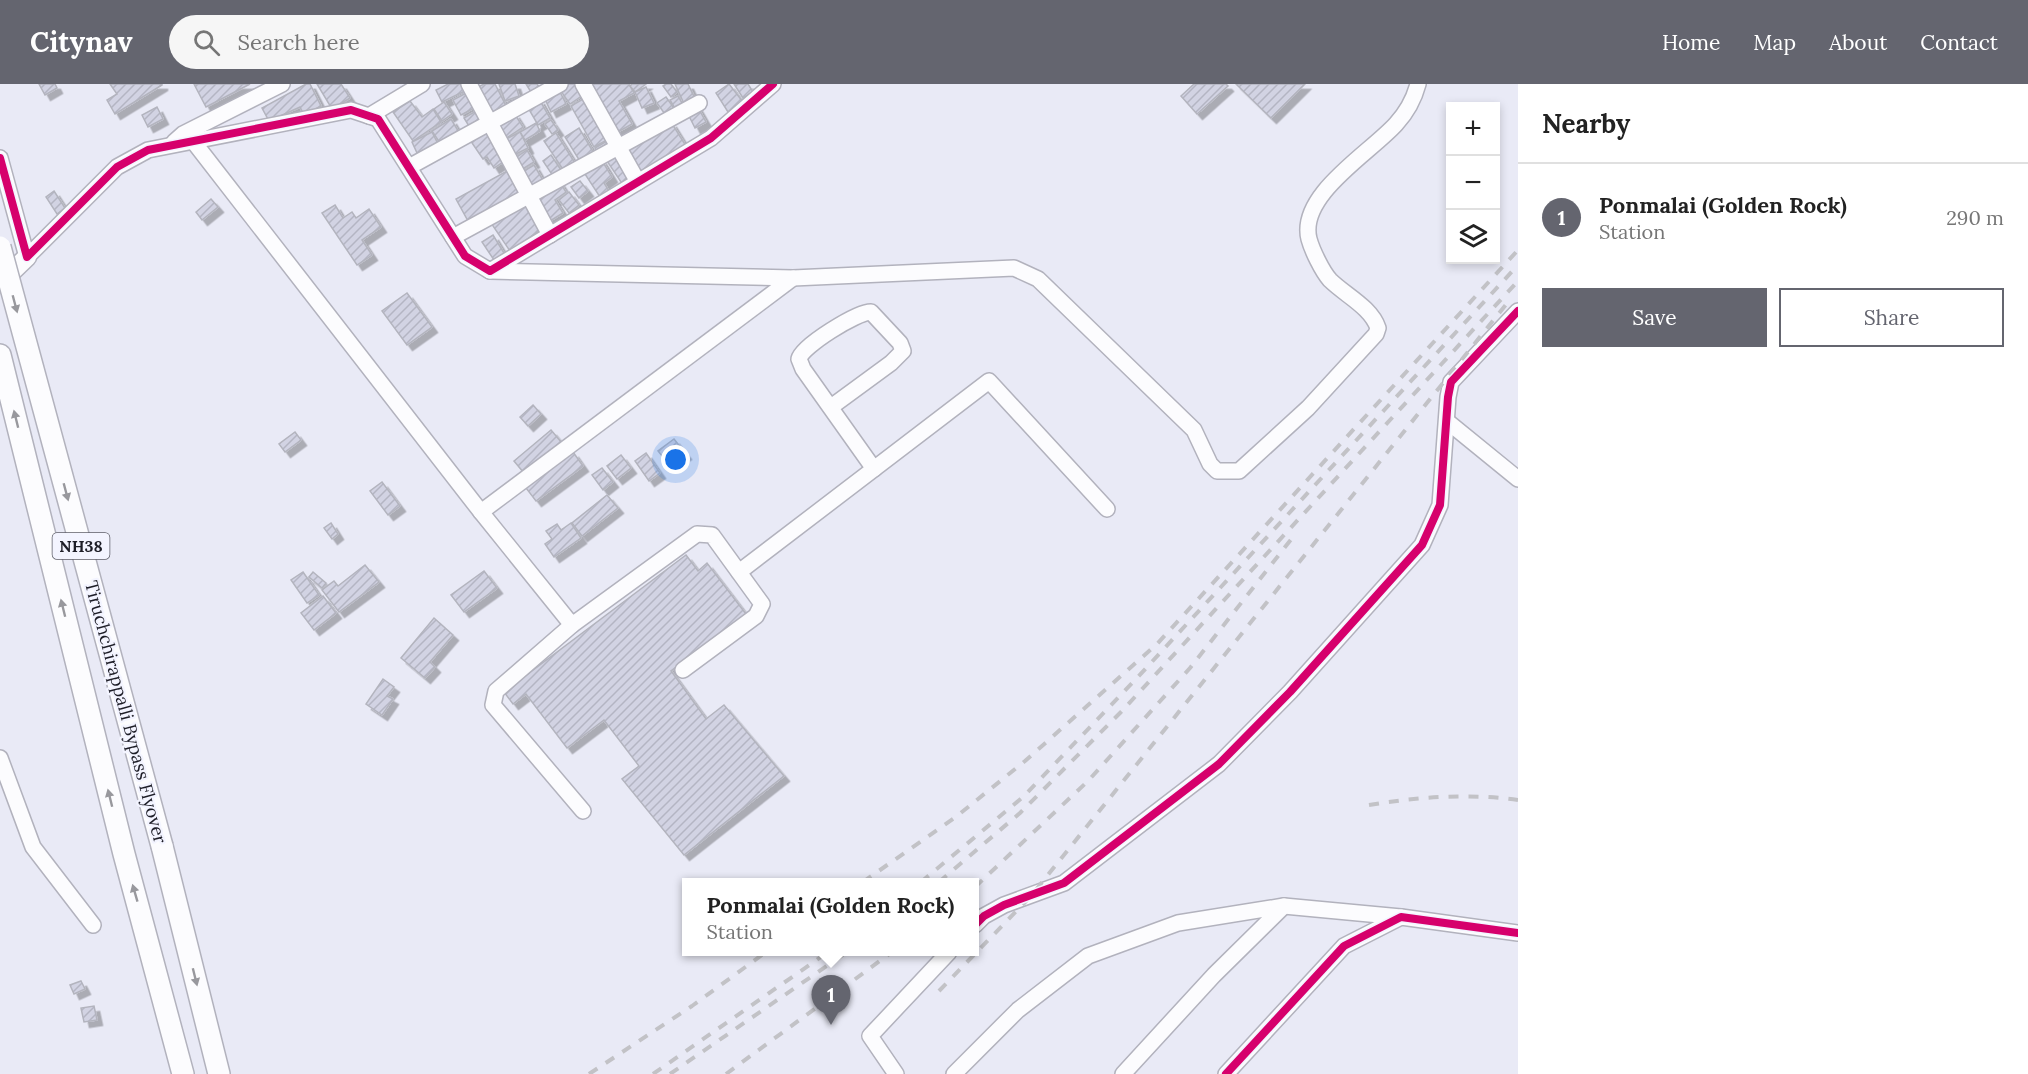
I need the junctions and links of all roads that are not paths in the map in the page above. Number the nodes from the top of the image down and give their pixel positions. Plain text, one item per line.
1 (282, 84) edge
2 (422, 84) edge
3 (469, 84) edge
4 (560, 84) edge
5 (583, 84) edge
6 (1418, 84) edge
7 (768, 86) edge
8 (699, 103) dead end
9 (369, 116) junction
10 (490, 122) junction
11 (193, 141) junction
12 (170, 146) junction
13 (618, 147) junction
14 (0, 158) edge
15 (409, 167) junction
16 (638, 182) junction
17 (531, 195) junction
18 (550, 235) junction
19 (453, 237) junction
20 (0, 247) edge
21 (27, 257) junction
22 (490, 271) junction
23 (793, 278) junction
24 (0, 283) edge
25 (1518, 311) edge
26 (0, 355) edge
27 (831, 407) junction
28 (1448, 422) junction
29 (874, 469) junction
30 (1518, 478) edge
31 (1107, 509) dead end
32 (481, 512) junction
33 (739, 572) junction
34 (572, 625) junction
35 (683, 670) dead end
36 (0, 758) edge
37 (583, 812) dead end
38 (1284, 906) junction
39 (1401, 917) junction
40 (979, 921) edge
41 (93, 925) dead end
42 (1518, 933) edge
43 (944, 956) edge
44 (183, 1074) edge
45 (219, 1074) edge
46 (896, 1074) edge
47 (954, 1074) edge
48 (1123, 1074) edge
49 (1226, 1074) edge

1 - 12 street
2 - 9 street
3 - 10 street
4 - 10 street
5 - 13 street
6 - 23 street
7 - 16 street
8 - 13 street
9 - 11 street
9 - 15 street
10 - 15 street
10 - 17 street
11 - 12 street
11 - 32 street
12 - 21 street
13 - 16 street
13 - 17 street
14 - 21 street
15 - 19 street
16 - 18 street
17 - 18 street
17 - 19 street
18 - 22 street
19 - 22 street
20 -> 45 highway, Tiruchchirappalli Bypass Flyover / NH38, bridge
21 - 24 main road
22 - 23 street
23 - 32 street
25 - 28 street
44 -> 26 highway, Tiruchchirappalli Bypass Flyover / NH38
27 - 27 street
27 - 29 street
28 - 30 street
28 - 40 street
29 - 31 street
29 - 33 street
32 - 34 street
33 - 34 street
33 - 35 street
34 - 37 street
36 - 41 street
38 - 39 street
38 - 47 street
38 - 48 street
39 - 42 street
39 - 49 street
43 - 46 street

